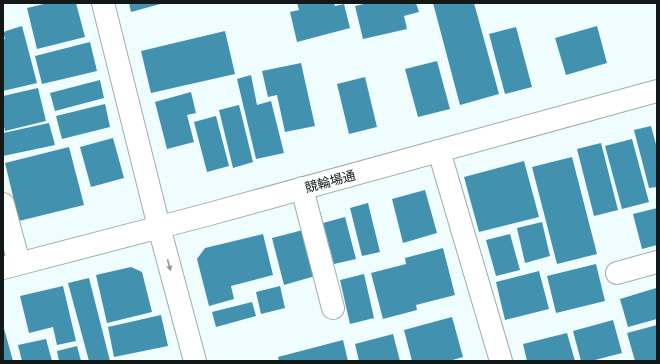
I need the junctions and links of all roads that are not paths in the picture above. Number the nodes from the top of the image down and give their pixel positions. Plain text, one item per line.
1 (103, 3) edge
2 (657, 91) edge
3 (439, 151) junction
4 (302, 188) junction
5 (3, 204) edge
6 (159, 227) junction
7 (657, 262) edge
8 (11, 265) edge
9 (617, 273) dead end
10 (333, 308) dead end
11 (195, 361) edge
12 (502, 361) edge

1 - 6 street
2 - 3 street, 競輪場通
3 - 4 street, 競輪場通
3 - 12 street
4 - 6 street, 競輪場通
4 - 10 street
5 - 8 street
6 - 8 street, 競輪場通
6 -> 11 street
7 - 9 street

